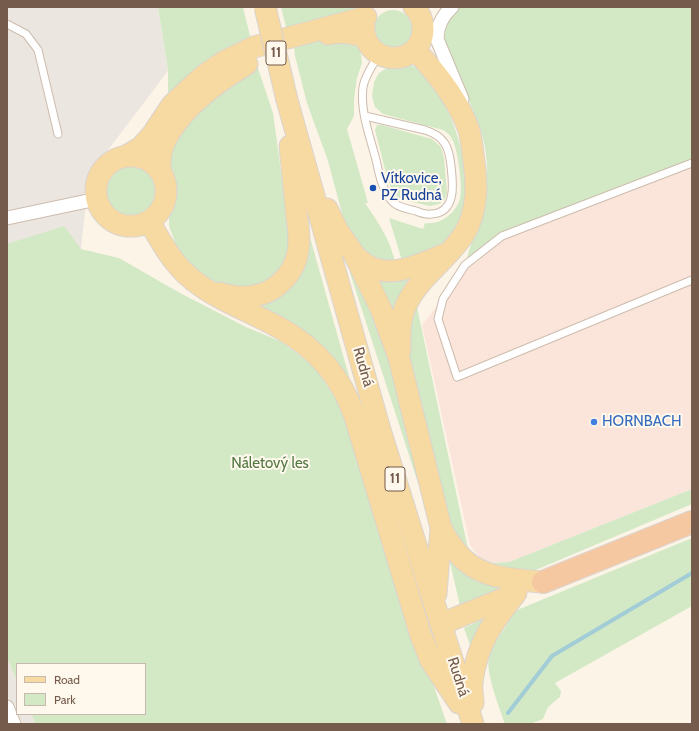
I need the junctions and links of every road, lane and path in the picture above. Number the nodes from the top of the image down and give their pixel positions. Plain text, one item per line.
1 (265, 7) edge
2 (452, 7) edge
3 (416, 8) edge
4 (370, 12) edge
5 (7, 24) edge
6 (365, 37) junction
7 (415, 50) junction
8 (379, 54) junction
9 (287, 100) junction
10 (365, 116) junction
11 (469, 132) junction
12 (58, 134) dead end
13 (302, 154) junction
14 (126, 156) junction
15 (692, 163) edge
16 (160, 170) junction
17 (97, 199) junction
18 (7, 218) edge
19 (149, 221) junction
20 (451, 251) junction
21 (354, 254) junction
22 (692, 280) edge
23 (209, 290) junction
24 (399, 358) junction
25 (692, 522) edge
26 (441, 528) junction
27 (543, 582) junction
28 (516, 593) junction
29 (438, 615) junction
30 (7, 707) edge
31 (14, 724) edge
32 (473, 724) edge

1 - 9 main road, Rudná / 11, bridge
2 - 11 street
3 - 7 main road
4 - 6 main road
4 - 14 main road
5 - 12 lane
6 - 8 main road
6 - 16 main road
7 - 8 main road
7 - 11 main road
8 - 10 lane
9 - 13 main road, Rudná / 11
9 - 23 main road
10 - 10 lane
11 - 20 main road
13 - 21 main road
13 - 29 main road, Rudná / 11
14 - 16 main road
14 - 17 main road
15 - 22 lane
16 - 19 main road
17 - 18 street
17 - 19 main road
19 - 23 main road
20 - 21 main road
20 - 24 main road
21 - 24 main road
23 - 32 main road
24 - 26 main road
25 - 27 highway
26 - 27 main road
26 - 29 main road
27 - 28 main road
28 - 29 main road
28 - 32 main road
29 - 32 main road, Rudná / 11
30 - 31 street

